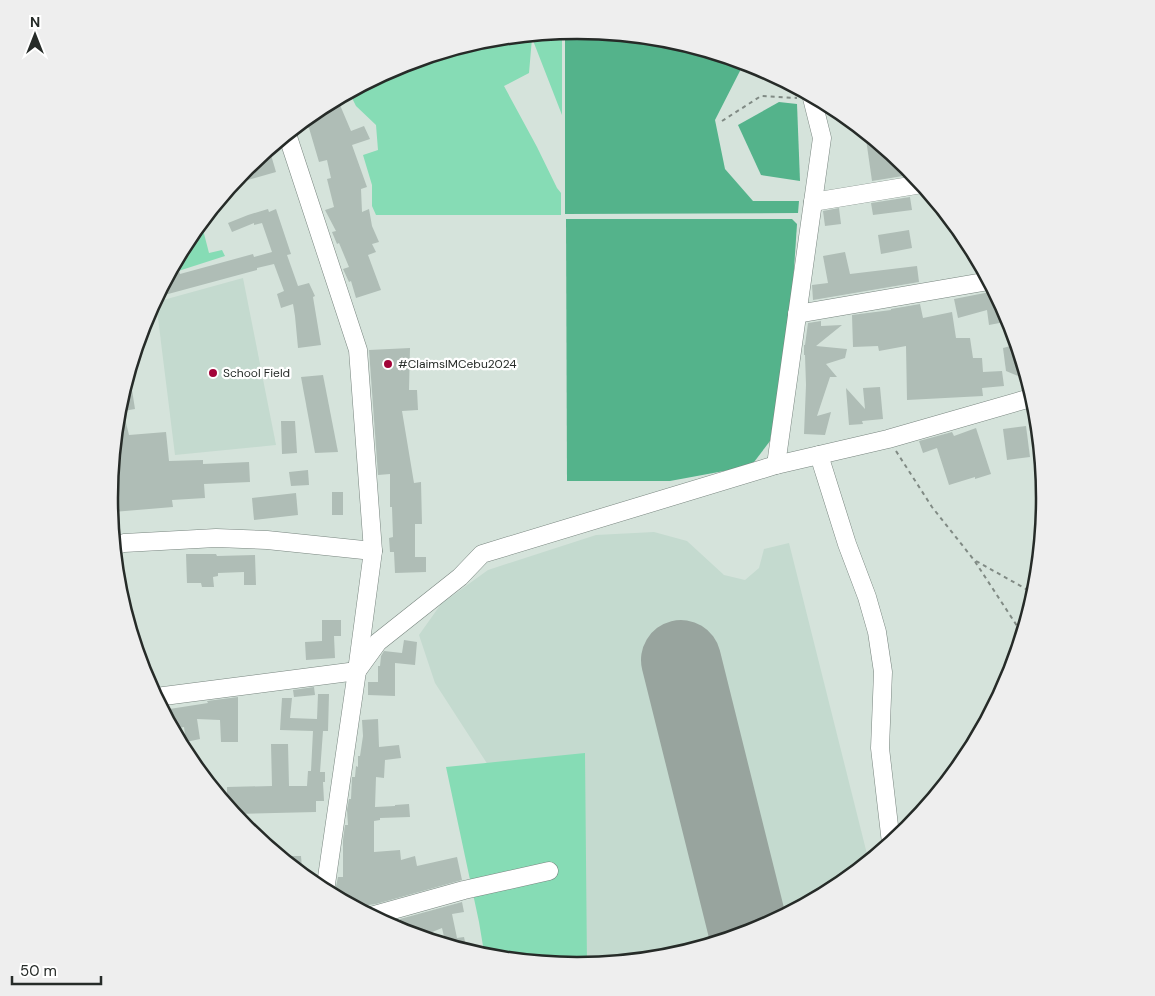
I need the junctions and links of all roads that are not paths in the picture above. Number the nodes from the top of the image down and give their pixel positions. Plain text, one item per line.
1 (813, 104) edge
2 (289, 141) edge
3 (914, 185) edge
4 (813, 202) junction
5 (982, 282) edge
6 (797, 314) junction
7 (1026, 399) edge
8 (820, 455) junction
9 (776, 465) junction
10 (121, 545) edge
11 (373, 551) junction
12 (357, 671) junction
13 (164, 696) edge
14 (890, 834) edge
15 (549, 871) dead end
16 (326, 883) edge
17 (381, 913) edge

1 - 4 street
2 - 11 street
3 - 4 street
4 - 6 street
5 - 6 street
6 - 9 street
7 - 8 street
8 - 9 street
8 - 14 street
9 - 12 street
10 - 11 street
11 - 12 street
12 - 13 street
12 - 16 street
15 - 17 street

